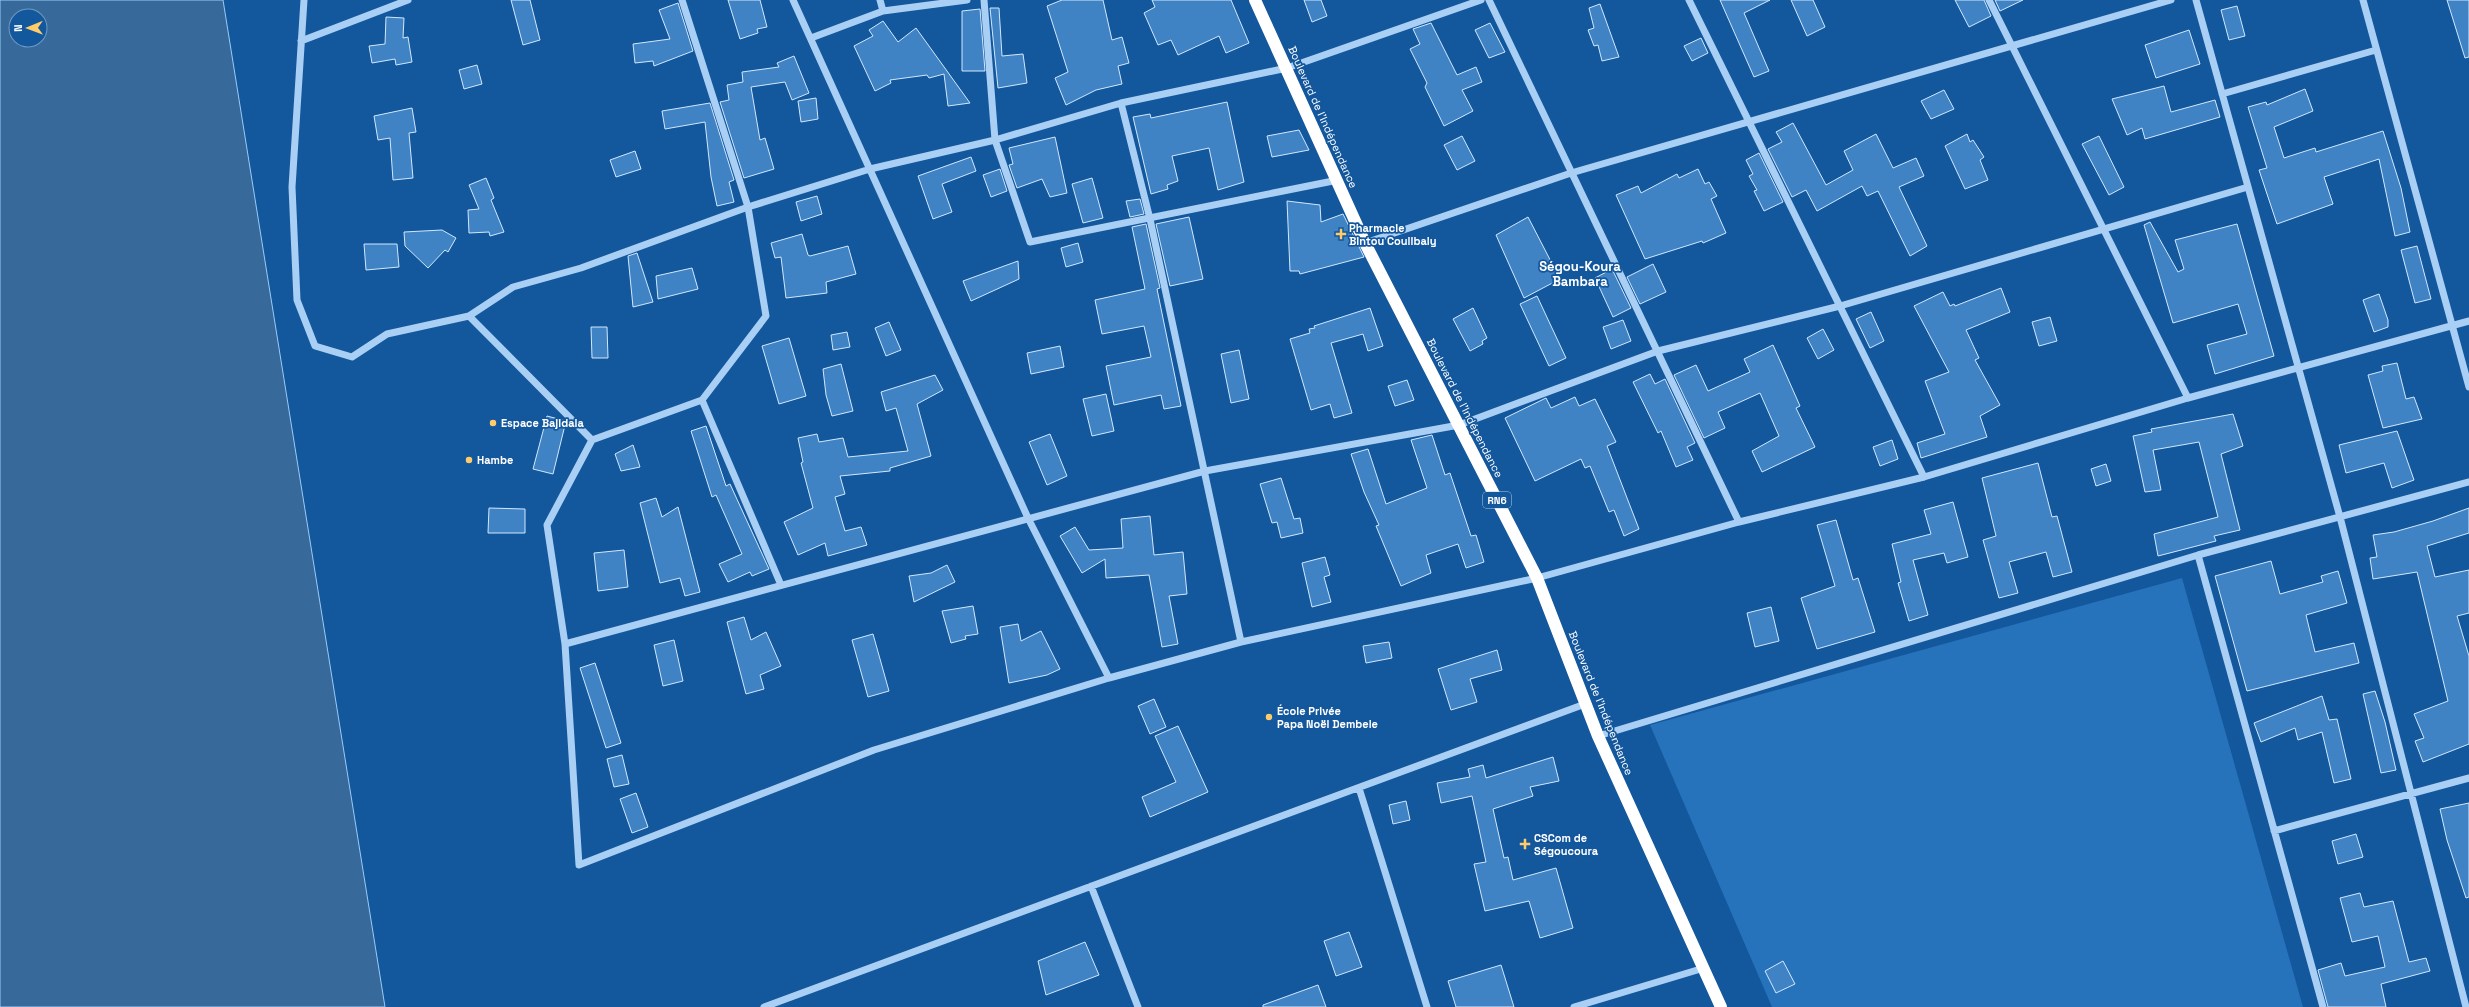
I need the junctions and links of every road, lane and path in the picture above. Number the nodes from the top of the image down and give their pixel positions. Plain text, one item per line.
1 (304, 0) edge
2 (408, 0) edge
3 (682, 0) edge
4 (793, 0) edge
5 (880, 0) edge
6 (967, 0) edge
7 (984, 0) edge
8 (1255, 0) edge
9 (1481, 0) edge
10 (1489, 0) edge
11 (1689, 0) edge
12 (1989, 0) edge
13 (2171, 0) edge
14 (2196, 0) edge
15 (2363, 0) edge
16 (883, 11) junction
17 (811, 38) junction
18 (301, 41) junction
19 (2012, 47) junction
20 (2376, 50) junction
21 (1287, 68) junction
22 (2222, 94) junction
23 (1121, 103) junction
24 (1748, 122) junction
25 (995, 140) junction
26 (870, 169) junction
27 (1571, 173) junction
28 (1338, 180) junction
29 (2248, 187) junction
30 (748, 207) junction
31 (1150, 219) junction
32 (2103, 228) junction
33 (1365, 243) junction
34 (1840, 306) junction
35 (469, 316) junction
36 (2469, 321) edge
37 (2452, 326) junction
38 (1658, 351) junction
39 (2298, 367) junction
40 (2469, 387) edge
41 (2188, 398) junction
42 (702, 400) junction
43 (1459, 425) junction
44 (592, 440) junction
45 (1205, 471) junction
46 (1924, 477) junction
47 (2469, 482) edge
48 (2340, 517) junction
49 (1028, 518) junction
50 (1739, 522) junction
51 (2198, 555) junction
52 (1537, 578) junction
53 (781, 585) junction
54 (1241, 642) junction
55 (565, 644) junction
56 (1109, 678) junction
57 (1585, 704) junction
58 (1598, 736) junction
59 (2469, 778) edge
60 (1359, 788) junction
61 (2413, 795) junction
62 (2274, 831) junction
63 (1091, 886) junction
64 (1704, 968) junction
65 (764, 1007) edge
66 (1138, 1007) edge
67 (1427, 1007) edge
68 (1574, 1007) edge
69 (1721, 1007) edge
70 (2322, 1007) edge
71 (2466, 1007) edge

1 - 18 street
2 - 18 street
3 - 30 street
4 - 17 street
5 - 16 street
6 - 16 street
7 - 25 street
8 - 21 highway, Boulevard de l'Indépendance / RN6
9 - 21 street
10 - 27 street
11 - 24 street
12 - 19 street
13 - 19 street
14 - 22 street
15 - 20 street
16 - 17 street
17 - 26 street
18 - 35 street
19 - 24 street
19 - 32 street
20 - 22 street
20 - 37 street
21 - 23 street
21 - 28 highway, Boulevard de l'Indépendance / RN6
22 - 29 street
23 - 25 street
23 - 31 street
24 - 27 street
24 - 34 street
25 - 26 street
25 - 31 street
26 - 30 street
26 - 49 street
27 - 33 street
27 - 38 street
28 - 31 street
28 - 33 highway, Boulevard de l'Indépendance / RN6
29 - 32 street
29 - 39 street
30 - 35 street
30 - 42 street
31 - 45 street
32 - 34 street
32 - 41 street
33 - 43 highway, Boulevard de l'Indépendance / RN6
34 - 38 street
34 - 46 street
35 - 44 street
36 - 37 street
37 - 39 street
37 - 40 street
38 - 43 street
38 - 50 street
39 - 41 street
39 - 48 street
41 - 46 street
42 - 44 street
42 - 53 street
43 - 45 street
43 - 52 highway, Boulevard de l'Indépendance / RN6
44 - 55 street
45 - 49 street
45 - 54 street
46 - 50 street
47 - 48 street
48 - 51 street
48 - 61 street
49 - 53 street
49 - 56 street
50 - 52 street
51 - 58 street
51 - 62 street
52 - 54 street
52 - 57 highway, Boulevard de l'Indépendance / RN6
53 - 55 street
54 - 56 street
55 - 56 street
57 - 58 highway, Boulevard de l'Indépendance / RN6
57 - 60 street
58 - 64 highway, Boulevard de l'Indépendance / RN6
59 - 61 street
60 - 63 street
60 - 67 street
61 - 62 street
61 - 71 street
62 - 70 street
63 - 65 street
63 - 66 street
64 - 68 street
64 - 69 highway, Boulevard de l'Indépendance / RN6

